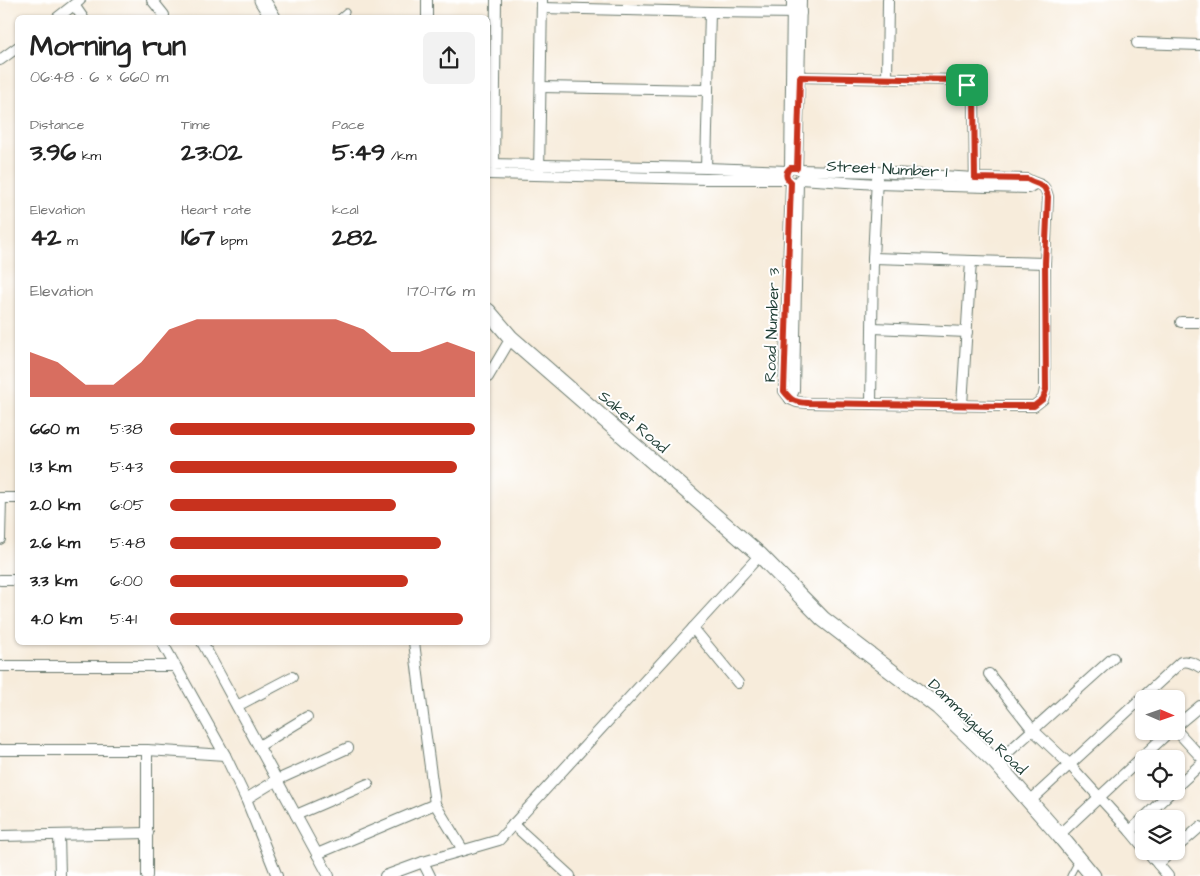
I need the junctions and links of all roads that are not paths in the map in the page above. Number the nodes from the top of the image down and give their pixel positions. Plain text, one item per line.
1 (152, 0) edge
2 (262, 0) edge
3 (427, 0) edge
4 (496, 0) edge
5 (792, 0) edge
6 (801, 0) edge
7 (888, 0) edge
8 (77, 2) edge
9 (542, 4) edge
10 (346, 12) dead end
11 (710, 12) junction
12 (796, 13) junction
13 (61, 15) edge
14 (82, 15) edge
15 (164, 15) dead end
16 (271, 15) edge
17 (342, 15) edge
18 (427, 15) edge
19 (1137, 43) dead end
20 (1200, 45) edge
21 (15, 49) edge
22 (0, 60) edge
23 (800, 77) junction
24 (887, 79) junction
25 (540, 87) junction
26 (708, 90) junction
27 (491, 164) edge
28 (706, 168) junction
29 (539, 170) junction
30 (877, 172) junction
31 (490, 174) edge
32 (794, 175) junction
33 (975, 182) junction
34 (877, 184) junction
35 (873, 258) junction
36 (971, 261) junction
37 (1045, 263) junction
38 (490, 313) edge
39 (1181, 322) dead end
40 (1200, 322) edge
41 (873, 328) junction
42 (967, 332) junction
43 (511, 338) junction
44 (490, 374) edge
45 (871, 403) junction
46 (962, 405) junction
47 (1, 498) edge
48 (15, 498) edge
49 (0, 539) edge
50 (760, 554) junction
51 (0, 580) edge
52 (15, 580) edge
53 (693, 628) junction
54 (164, 645) edge
55 (205, 645) edge
56 (414, 645) edge
57 (1113, 658) dead end
58 (0, 666) edge
59 (175, 666) junction
60 (1200, 667) edge
61 (989, 674) dead end
62 (292, 678) dead end
63 (738, 683) dead end
64 (237, 706) junction
65 (1200, 706) edge
66 (307, 716) dead end
67 (1185, 720) edge
68 (1033, 730) junction
69 (1185, 738) edge
70 (1160, 740) edge
71 (259, 746) junction
72 (348, 748) dead end
73 (0, 750) edge
74 (147, 750) junction
75 (225, 754) junction
76 (1200, 756) edge
77 (996, 764) junction
78 (1068, 764) junction
79 (1200, 765) edge
80 (1185, 779) edge
81 (277, 780) junction
82 (368, 784) dead end
83 (1098, 798) junction
84 (246, 799) junction
85 (1163, 800) edge
86 (1029, 802) junction
87 (435, 804) junction
88 (296, 815) junction
89 (513, 824) junction
90 (1200, 827) edge
91 (1130, 831) junction
92 (148, 833) junction
93 (59, 835) junction
94 (1059, 835) junction
95 (0, 836) edge
96 (1135, 837) edge
97 (1185, 840) edge
98 (463, 850) junction
99 (317, 854) junction
100 (1079, 860) junction
101 (1155, 860) edge
102 (1162, 860) edge
103 (423, 862) junction
104 (1158, 864) junction
105 (60, 876) edge
106 (147, 876) edge
107 (276, 876) edge
108 (329, 876) edge
109 (385, 876) edge
110 (430, 876) edge
111 (570, 876) edge
112 (1070, 876) edge
113 (1093, 876) edge
114 (1168, 876) edge

1 - 15 street
2 - 16 street
3 - 18 street
4 - 27 street
5 - 12 street, Road Number 3
6 - 12 street, Road Number 3
7 - 24 street
8 - 13 street
8 - 14 street
9 - 11 street
9 - 25 street
10 - 17 lane
11 - 12 street
11 - 26 street
12 - 23 street, Road Number 3
12 - 32 street, Road Number 3
19 - 20 street
21 - 22 street
23 - 24 street
23 - 32 street, Road Number 3
24 - 33 street
25 - 26 street
25 - 29 street
26 - 28 street
27 - 29 street, Street Number 1
28 - 29 street, Street Number 1
28 - 32 street, Street Number 1
29 - 31 street, Street Number 1
29 - 32 street, Street Number 1
30 - 32 street, Street Number 1
30 - 33 street, Street Number 1
30 - 34 street
32 - 34 street, Street Number 1
32 - 45 street, Road Number 3
33 - 34 street, Street Number 1
33 - 37 street, Street Number 1
34 - 35 street
35 - 36 street
35 - 41 street
36 - 37 street
36 - 42 street
37 - 46 street
38 - 43 street, Saket Road
39 - 40 street
41 - 42 street
41 - 45 street
42 - 46 street
43 - 44 street
43 - 50 street, Saket Road
45 - 46 street
47 - 48 street
47 - 49 street
50 - 53 street
50 - 77 street, Dammaiguda Road
51 - 52 street
53 - 63 street
53 - 89 street
54 - 59 street
55 - 64 street
56 - 87 street
57 - 68 street
58 - 59 street
59 - 75 street
60 - 78 street
61 - 68 street
62 - 64 street
64 - 71 street
65 - 67 street
66 - 71 street
68 - 77 street
68 - 78 street
69 - 76 street
70 - 83 street
71 - 81 street
72 - 81 street
73 - 74 street
74 - 75 street
74 - 92 street
75 - 84 street
77 - 86 street, Dammaiguda Road
78 - 83 street
78 - 86 street
79 - 80 street
81 - 84 street
81 - 88 street
82 - 88 street
83 - 91 street
83 - 94 street
84 - 107 street
85 - 91 street
86 - 94 street, Dammaiguda Road
87 - 98 street
87 - 99 street
88 - 99 street
89 - 98 street
89 - 111 street
90 - 97 street
91 - 96 street
92 - 93 street
92 - 106 street
93 - 95 street
93 - 105 street
94 - 100 street, Dammaiguda Road
98 - 103 street
99 - 108 street
100 - 112 lane
100 - 113 street, Dammaiguda Road
101 - 104 street
102 - 104 street
103 - 109 street
103 - 110 street
104 - 114 street

